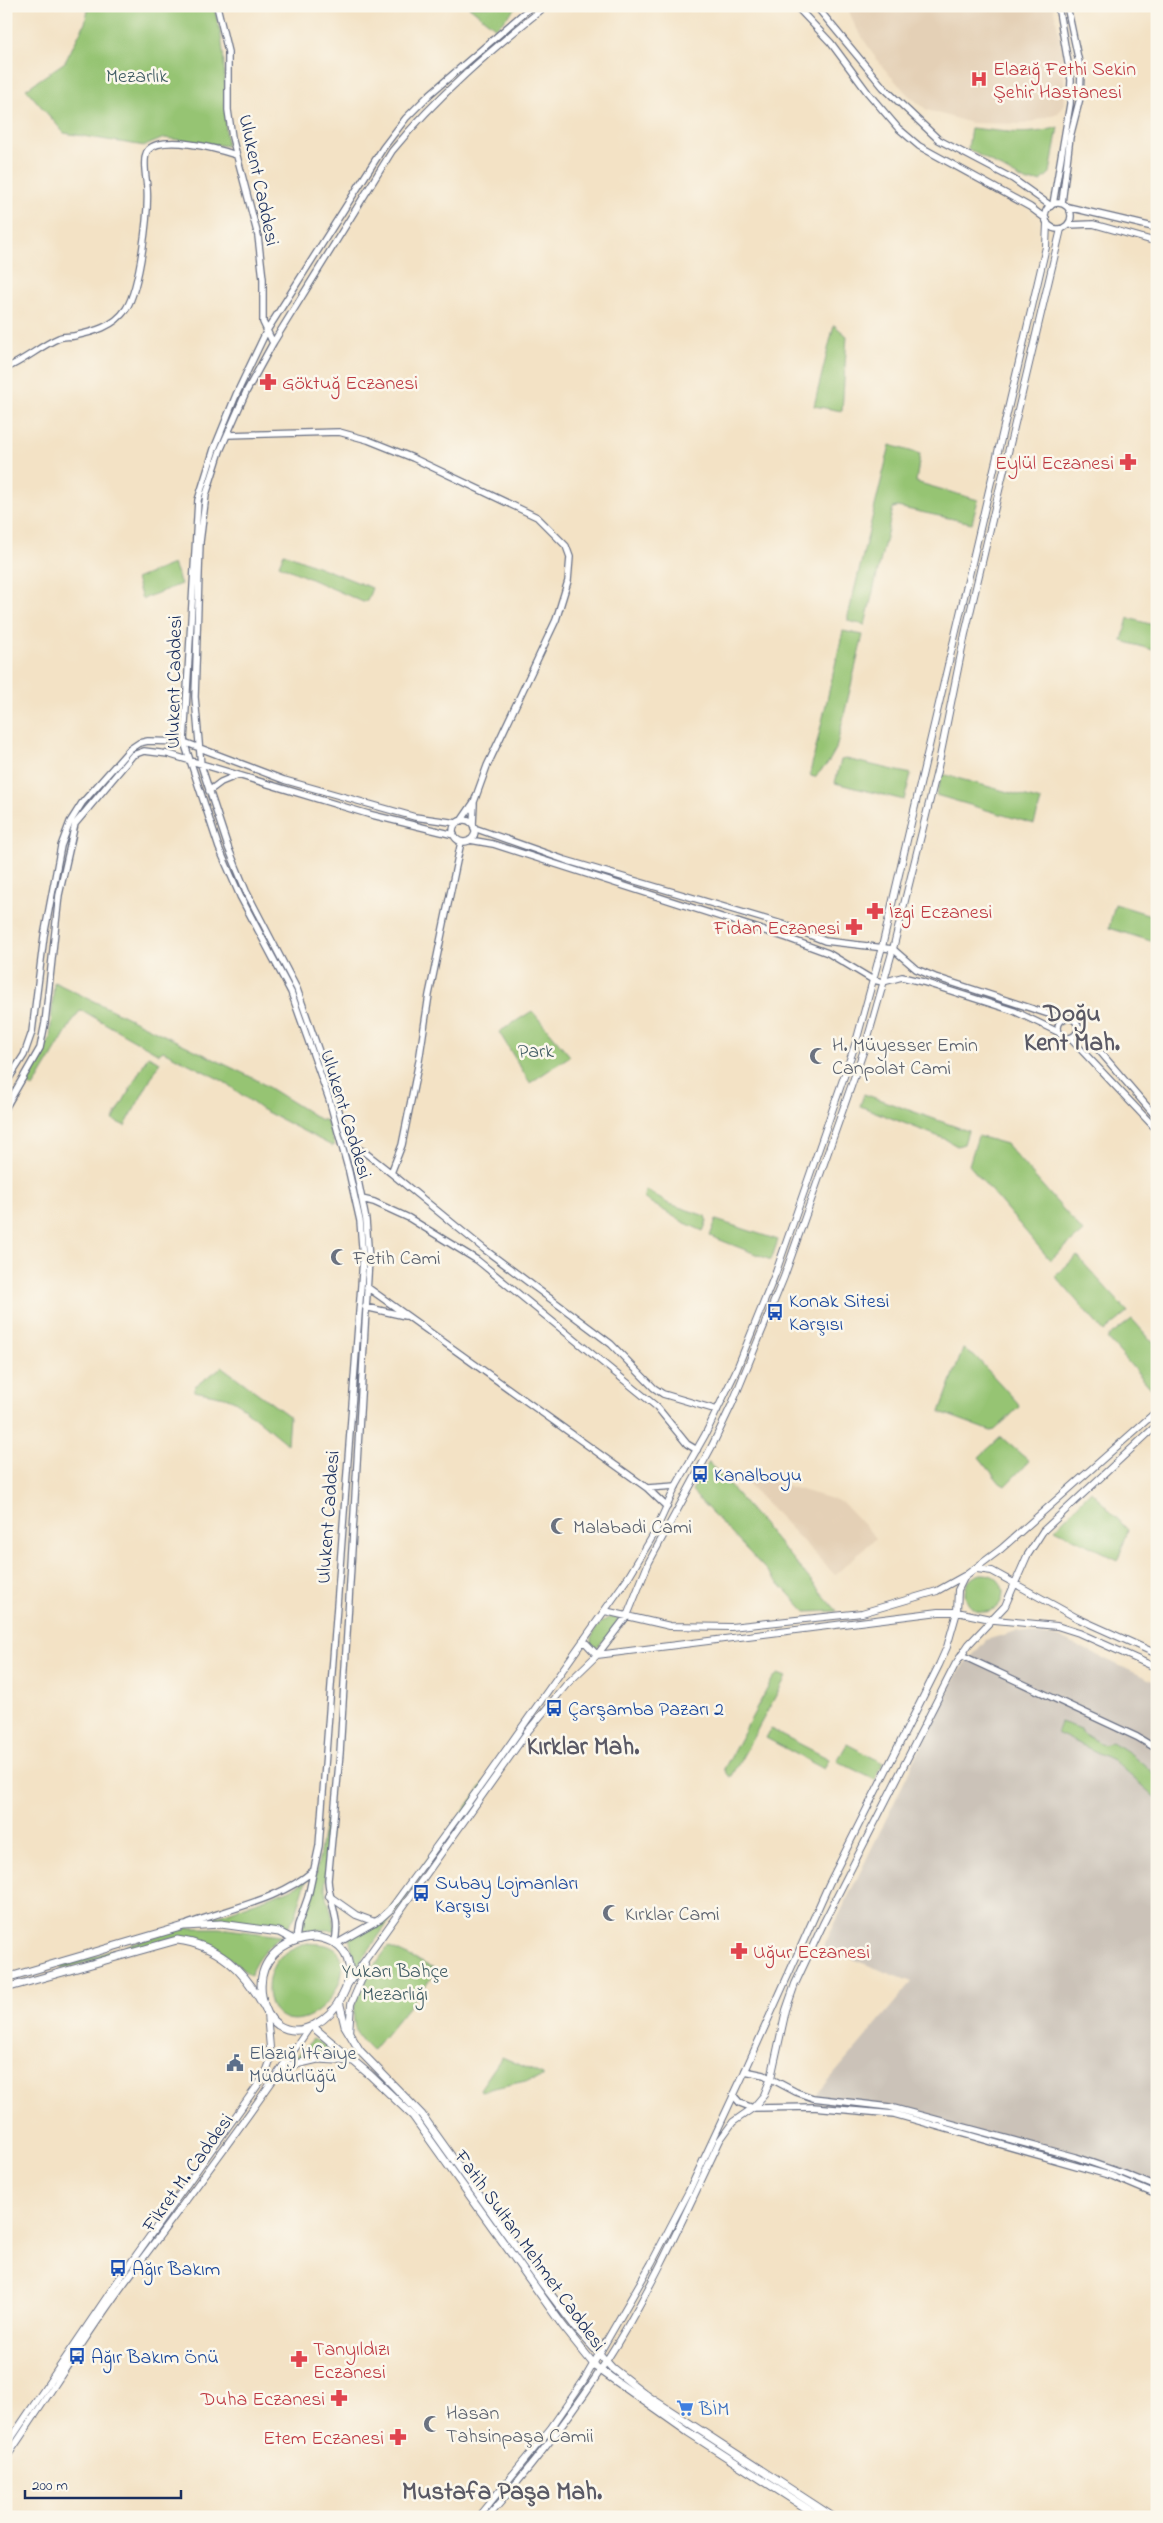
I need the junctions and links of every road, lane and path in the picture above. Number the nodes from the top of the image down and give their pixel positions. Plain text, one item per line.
1 (217, 6) edge
2 (532, 6) edge
3 (546, 6) edge
4 (796, 6) edge
5 (816, 6) edge
6 (1058, 6) edge
7 (1067, 6) edge
8 (236, 155) junction
9 (1052, 205) junction
10 (1065, 205) junction
11 (1047, 221) junction
12 (1068, 225) junction
13 (1157, 228) edge
14 (1061, 229) junction
15 (1157, 242) edge
16 (266, 332) junction
17 (273, 343) junction
18 (6, 368) edge
19 (228, 435) junction
20 (184, 742) junction
21 (198, 746) junction
22 (189, 760) junction
23 (201, 765) junction
24 (238, 775) junction
25 (209, 791) junction
26 (474, 802) junction
27 (459, 822) junction
28 (474, 827) junction
29 (454, 836) junction
30 (470, 840) junction
31 (461, 842) junction
32 (882, 947) junction
33 (893, 949) junction
34 (873, 980) junction
35 (883, 982) junction
36 (1064, 1019) junction
37 (1078, 1026) junction
38 (1058, 1032) junction
39 (1070, 1038) junction
40 (6, 1083) edge
41 (6, 1107) edge
42 (1157, 1118) edge
43 (1157, 1130) edge
44 (348, 1145) junction
45 (391, 1173) junction
46 (362, 1200) junction
47 (367, 1287) junction
48 (365, 1307) junction
49 (408, 1316) junction
50 (717, 1410) junction
51 (1157, 1412) edge
52 (1157, 1425) edge
53 (697, 1450) junction
54 (676, 1486) junction
55 (647, 1488) junction
56 (667, 1507) junction
57 (977, 1569) junction
58 (965, 1576) junction
59 (1014, 1584) junction
60 (605, 1611) junction
61 (957, 1612) junction
62 (627, 1616) junction
63 (995, 1620) junction
64 (583, 1640) junction
65 (1157, 1654) edge
66 (597, 1655) junction
67 (961, 1655) junction
68 (1157, 1668) edge
69 (1157, 1749) edge
70 (315, 1870) junction
71 (329, 1896) junction
72 (376, 1922) junction
73 (184, 1926) junction
74 (295, 1939) junction
75 (335, 1943) junction
76 (365, 1964) junction
77 (6, 1978) edge
78 (6, 1988) edge
79 (345, 1988) junction
80 (339, 2002) junction
81 (263, 2005) junction
82 (267, 2014) junction
83 (311, 2027) junction
84 (348, 2034) junction
85 (355, 2061) junction
86 (283, 2067) junction
87 (744, 2071) junction
88 (770, 2078) junction
89 (733, 2095) junction
90 (753, 2108) junction
91 (1157, 2187) edge
92 (1157, 2195) edge
93 (600, 2354) junction
94 (606, 2362) junction
95 (593, 2364) junction
96 (600, 2370) junction
97 (6, 2446) edge
98 (6, 2458) edge
99 (478, 2517) edge
100 (488, 2517) edge
101 (820, 2517) edge
102 (834, 2517) edge

1 - 8 street, Ulukent Caddesi
2 - 16 street
3 - 17 street
4 - 11 street
5 - 9 street
6 - 9 street
7 - 10 street
8 - 16 street, Ulukent Caddesi
8 - 18 street
9 - 10 street
9 - 11 street
10 - 12 street
10 - 13 street
11 - 14 street
11 - 32 main road
12 - 14 street
12 - 15 street
14 - 33 main road
16 - 17 street, Ulukent Caddesi
16 - 20 street, Ulukent Caddesi
17 - 19 street
19 - 21 street
19 - 26 street
20 - 21 street
20 - 22 street, Ulukent Caddesi
20 - 40 street
21 - 23 street
21 - 27 street
22 - 23 street
22 - 41 street
22 - 70 street, Ulukent Caddesi
23 - 24 street
23 - 25 street
24 - 25 street
24 - 29 street
25 - 44 street
26 - 27 street
26 - 28 street
27 - 28 street
27 - 29 street
28 - 30 street
28 - 32 street
29 - 31 street
30 - 31 street
30 - 34 street
31 - 45 street
32 - 33 street
32 - 34 main road
33 - 35 main road
33 - 36 street
34 - 35 street
34 - 50 main road
35 - 38 street
35 - 62 main road
36 - 37 street
36 - 38 street
37 - 39 street
37 - 42 street
38 - 39 street
39 - 43 street
44 - 45 street
44 - 46 street
45 - 50 street
46 - 47 street
46 - 53 street
47 - 48 street
47 - 49 street
48 - 49 street
48 - 71 street
49 - 55 street
50 - 53 main road
51 - 57 main road
52 - 59 main road
53 - 54 main road
54 - 55 street
54 - 56 main road
55 - 56 street
56 - 60 main road
57 - 58 main road
57 - 59 main road
58 - 61 main road
58 - 62 main road
59 - 63 main road
59 - 65 main road
60 - 62 main road
60 - 64 main road
61 - 63 main road
61 - 66 main road
61 - 87 main road
62 - 66 main road
63 - 67 main road
63 - 68 main road
64 - 66 main road
64 - 72 main road
66 - 76 main road
67 - 69 street
67 - 88 main road
70 - 73 street
70 - 74 street, Ulukent Caddesi
71 - 72 main road
71 - 75 street
72 - 75 main road
73 - 74 main road
73 - 77 main road
74 - 75 main road
74 - 81 main road
75 - 79 main road
76 - 79 main road
76 - 84 main road
78 - 81 main road
79 - 80 main road
80 - 83 main road
80 - 84 main road
81 - 82 main road
82 - 83 main road
82 - 97 main road
83 - 85 main road, Fatih Sultan Mehmet Caddesi
83 - 86 main road, Fikret M. Caddesi
84 - 93 main road
85 - 86 main road
85 - 95 main road, Fatih Sultan Mehmet Caddesi
86 - 98 main road, Fikret M. Caddesi
87 - 88 street
87 - 89 main road
88 - 90 main road
88 - 91 street
89 - 90 street
89 - 93 main road
90 - 92 street
90 - 94 main road
93 - 94 main road
93 - 95 main road
94 - 96 main road
94 - 102 main road
95 - 96 main road, Fatih Sultan Mehmet Caddesi
95 - 99 main road
96 - 100 main road
96 - 101 main road, Fatih Sultan Mehmet Caddesi

